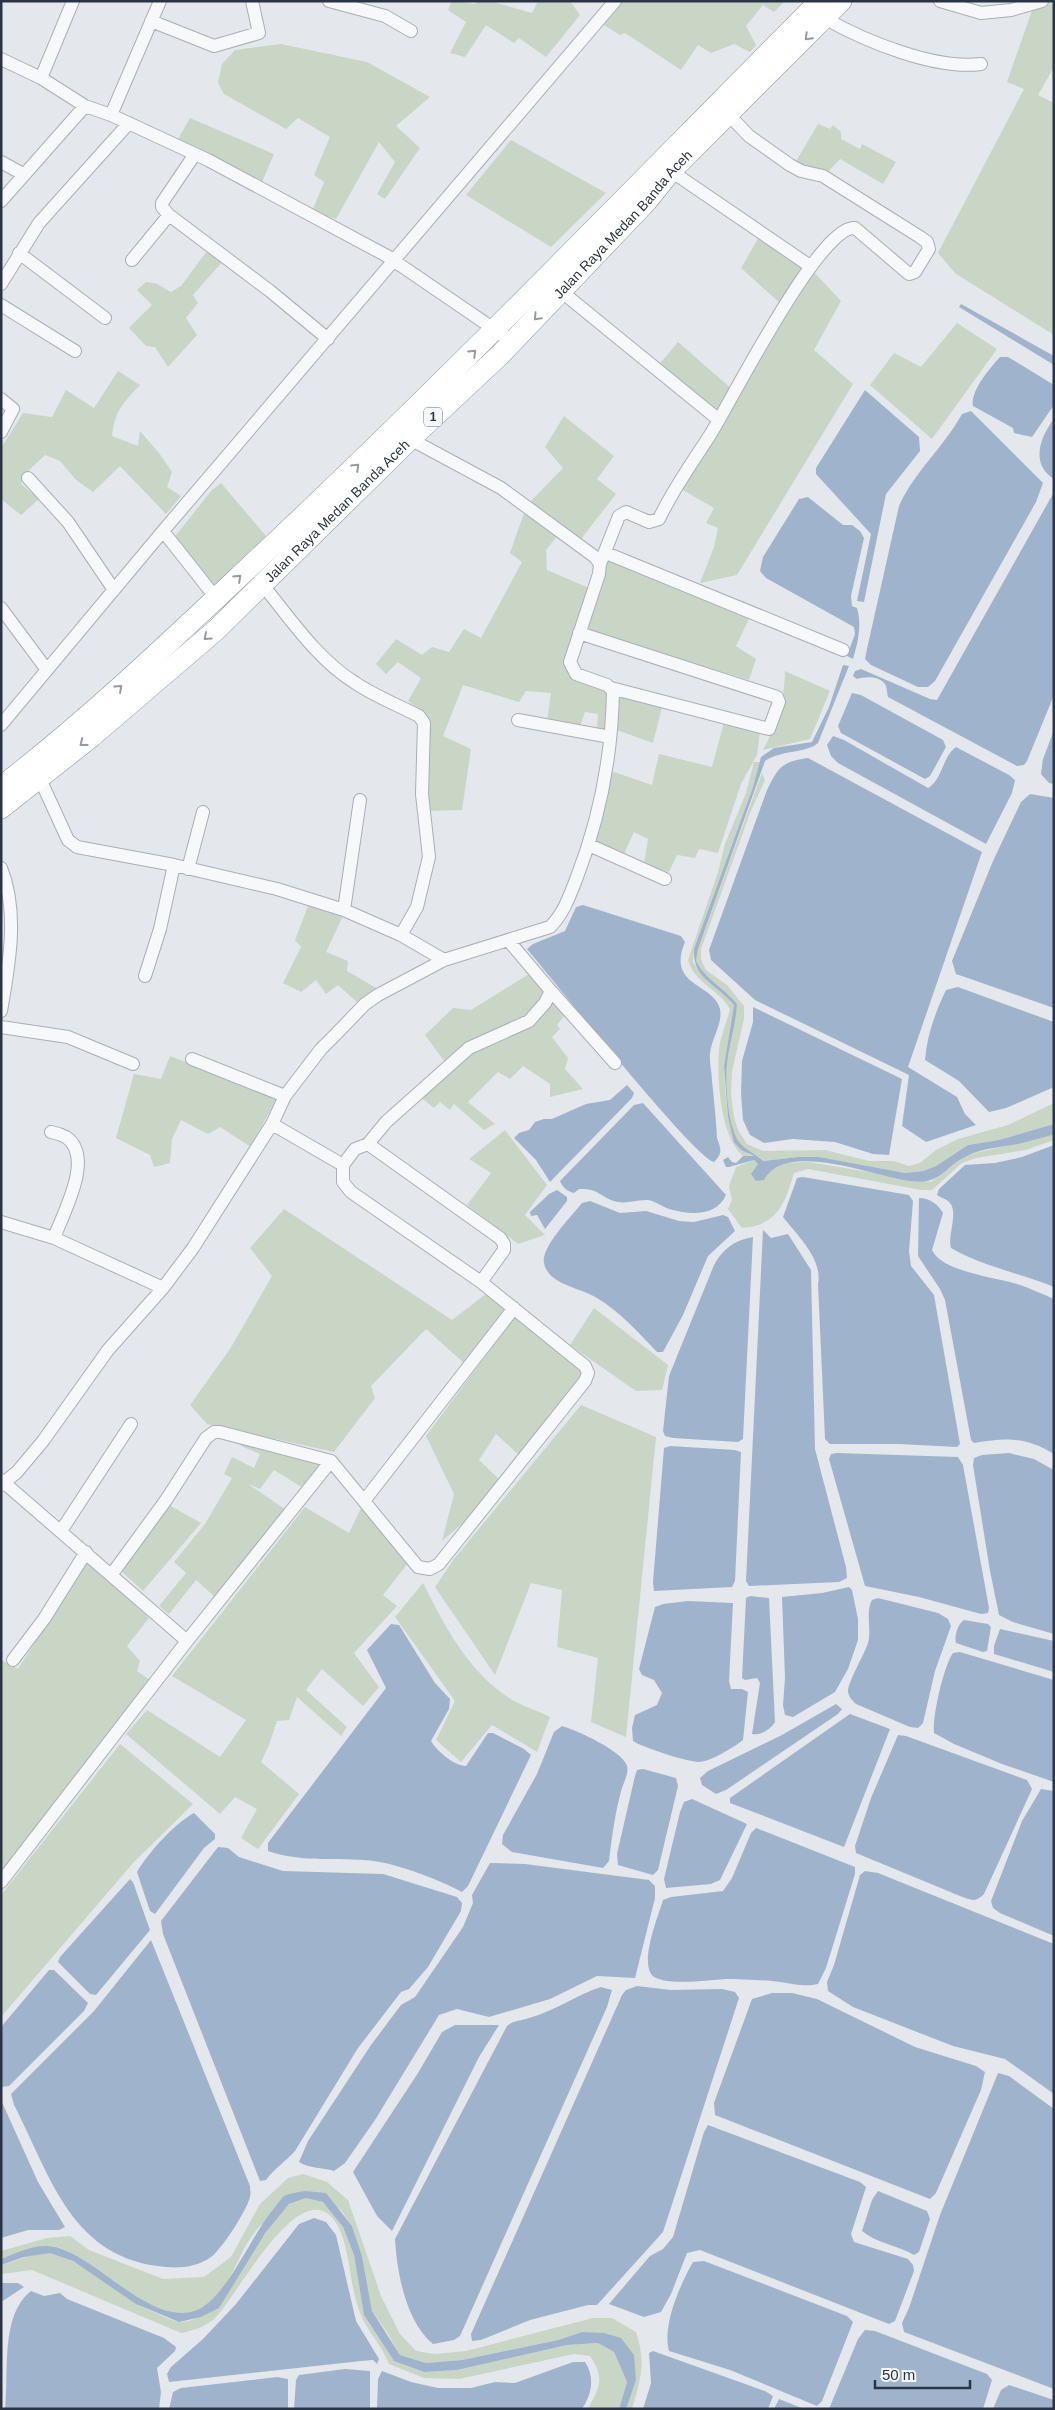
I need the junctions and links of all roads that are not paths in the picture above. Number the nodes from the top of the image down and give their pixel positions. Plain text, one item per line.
1 (73, 1) edge
2 (160, 1) edge
3 (252, 1) edge
4 (329, 1) edge
5 (615, 1) edge
6 (841, 1) edge
7 (940, 1) edge
8 (1044, 1) edge
9 (1054, 3) edge
10 (823, 10) edge
11 (152, 21) junction
12 (411, 30) dead end
13 (1, 59) edge
14 (981, 64) dead end
15 (41, 78) junction
16 (85, 106) junction
17 (111, 115) junction
18 (729, 115) junction
19 (128, 123) junction
20 (195, 154) junction
21 (1, 162) edge
22 (671, 171) junction
23 (23, 174) junction
24 (1, 201) edge
25 (169, 215) junction
26 (19, 253) junction
27 (132, 260) dead end
28 (395, 261) junction
29 (810, 266) junction
30 (1, 284) edge
31 (562, 292) junction
32 (1, 305) edge
33 (104, 318) dead end
34 (505, 335) junction
35 (328, 339) junction
36 (75, 351) dead end
37 (1, 399) edge
38 (719, 420) junction
39 (1, 432) edge
40 (410, 439) junction
41 (28, 478) dead end
42 (163, 531) junction
43 (603, 558) junction
44 (262, 584) junction
45 (114, 590) junction
46 (216, 598) junction
47 (1, 608) edge
48 (231, 614) junction
49 (579, 633) junction
50 (843, 650) dead end
51 (47, 670) junction
52 (610, 688) junction
53 (518, 720) dead end
54 (1, 726) edge
55 (610, 737) junction
56 (40, 779) junction
57 (1, 787) edge
58 (360, 800) dead end
59 (1, 808) edge
60 (203, 812) dead end
61 (588, 845) junction
62 (174, 865) junction
63 (1, 868) edge
64 (188, 869) junction
65 (665, 879) dead end
66 (344, 910) junction
67 (401, 935) junction
68 (508, 940) junction
69 (444, 960) junction
70 (145, 976) dead end
71 (551, 991) junction
72 (1, 1011) edge
73 (1, 1027) edge
74 (192, 1059) dead end
75 (616, 1063) dead end
76 (134, 1064) dead end
77 (285, 1096) junction
78 (272, 1124) junction
79 (52, 1132) dead end
80 (368, 1144) junction
81 (343, 1165) junction
82 (1, 1222) edge
83 (54, 1238) junction
84 (481, 1282) junction
85 (163, 1288) junction
86 (514, 1308) junction
87 (131, 1424) dead end
88 (330, 1461) junction
89 (3, 1483) edge
90 (364, 1502) junction
91 (61, 1531) junction
92 (86, 1552) junction
93 (112, 1574) junction
94 (187, 1641) junction
95 (13, 1660) dead end
96 (1, 1882) edge

1 - 15 street
2 - 11 street
3 - 11 street
4 - 12 street
5 - 28 street
6 - 10 highway, Jalan Raya Medan Banda Aceh / 1
7 - 8 street
8 - 9 street
10 - 14 street
10 -> 18 highway, Jalan Raya Medan Banda Aceh / 1
10 - 34 highway, Jalan Raya Medan Banda Aceh / 1
11 - 17 street
13 - 15 street
15 - 16 street
16 - 17 street
16 - 23 street
17 - 19 street
18 - 22 highway, Jalan Raya Medan Banda Aceh / 1
18 - 29 street
19 - 20 street
19 - 26 street
20 - 25 street
20 - 28 street
21 - 23 street
22 - 29 street
22 - 31 highway, Jalan Raya Medan Banda Aceh / 1
23 - 24 street
25 - 27 street
25 - 35 street
26 - 30 street
26 - 33 street
28 - 34 street
28 - 35 street
29 - 38 street
31 -> 34 highway, Jalan Raya Medan Banda Aceh / 1
31 - 38 street
32 - 36 street
34 - 40 highway, Jalan Raya Medan Banda Aceh / 1
46 -> 34 highway, Jalan Raya Medan Banda Aceh / 1
35 - 42 street
37 - 39 street
38 - 43 street
40 - 43 street
40 - 44 highway, Jalan Raya Medan Banda Aceh / 1
41 - 45 street
42 - 45 street
42 - 46 street
43 - 49 street
43 - 50 street
44 - 48 highway, Jalan Raya Medan Banda Aceh / 1
44 - 67 street
45 - 51 street
46 - 48 street
57 -> 46 highway, Jalan Raya Medan Banda Aceh / 1
47 - 51 street
48 -> 56 highway, Jalan Raya Medan Banda Aceh / 1
49 - 52 street
49 - 52 street
51 - 54 street
52 - 55 street
53 - 55 street
55 - 61 street
56 - 59 highway, Jalan Raya Medan Banda Aceh / 1
56 - 62 street
58 - 66 street
60 - 64 street
61 - 65 street
61 - 68 street
62 - 64 street
62 - 70 street
63 - 72 street
64 - 66 street
66 - 67 street
67 - 69 street
68 - 69 street
68 - 71 street
69 - 77 street
71 - 75 street
71 - 80 street
73 - 76 street
74 - 77 street
77 - 78 street
78 - 81 street
78 - 85 street
79 - 83 street
80 - 81 street
80 - 84 street
81 - 84 street
82 - 83 street
83 - 85 street
84 - 86 street
85 - 89 street
86 - 90 street
86 - 90 street
87 - 91 street
88 - 90 street
88 - 93 street
88 - 94 street
89 - 91 street
91 - 92 street
92 - 93 street
92 - 95 street
93 - 94 street
94 - 96 street

